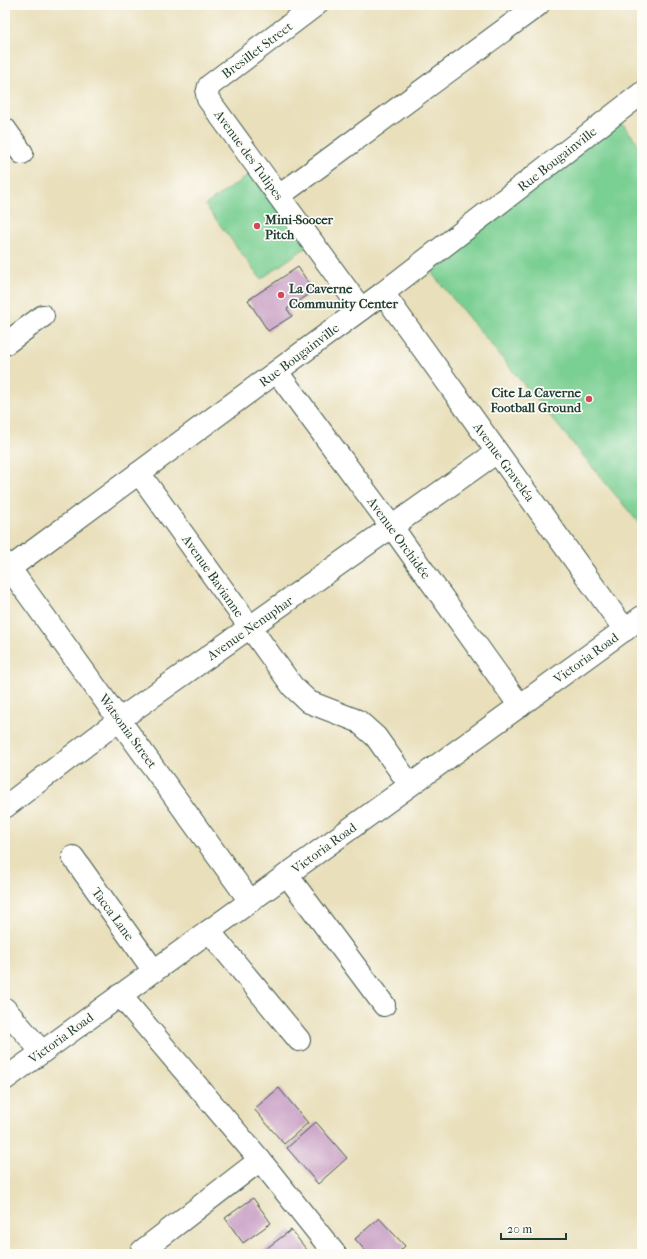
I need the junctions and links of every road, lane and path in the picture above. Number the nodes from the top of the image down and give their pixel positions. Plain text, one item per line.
1 (316, 5) edge
2 (538, 5) edge
3 (642, 93) edge
4 (208, 99) joint
5 (5, 129) edge
6 (22, 153) dead end
7 (279, 196) junction
8 (383, 293) junction
9 (361, 309) junction
10 (43, 316) dead end
11 (5, 344) edge
12 (277, 372) junction
13 (497, 452) junction
14 (139, 473) junction
15 (392, 527) junction
16 (7, 565) edge
17 (634, 623) edge
18 (250, 628) junction
19 (520, 706) junction
20 (119, 720) junction
21 (410, 785) junction
22 (5, 807) edge
23 (73, 857) dead end
24 (287, 874) junction
25 (250, 901) junction
26 (209, 931) junction
27 (154, 971) junction
28 (120, 995) junction
29 (384, 1005) dead end
30 (5, 1009) edge
31 (299, 1040) dead end
32 (42, 1052) junction
33 (5, 1079) edge
34 (260, 1160) junction
35 (140, 1254) edge
36 (335, 1254) edge

1 - 4 street, Bresillet Street
2 - 7 street
3 - 8 street, Rue Bougainville
4 - 7 street, Avenue des Tulipes
5 - 6 street
7 - 9 street, Avenue des Tulipes
8 - 9 street, Rue Bougainville
8 - 13 street, Avenue Graveléa
9 - 12 street, Rue Bougainville
10 - 11 street
12 - 14 street, Rue Bougainville
12 - 15 street, Avenue Orchidée
13 - 15 street, Avenue Nenuphar
13 - 17 street, Avenue Graveléa
14 - 16 street, Rue Bougainville
14 - 18 street, Avenue Bavianne
15 - 18 street, Avenue Nenuphar
15 - 19 street, Avenue Orchidée
16 - 20 street, Watsonia Street
17 - 19 street, Victoria Road
18 - 20 street, Avenue Nenuphar
18 - 21 street, Avenue Bavianne
19 - 21 street, Victoria Road
20 - 22 street, Avenue Nenuphar
20 - 25 street, Watsonia Street
21 - 24 street, Victoria Road
23 - 27 street, Tacca Lane
24 - 25 street, Victoria Road
24 - 29 street
25 - 26 street, Victoria Road
26 - 27 street, Victoria Road
26 - 31 street
27 - 28 street, Victoria Road
28 - 32 street, Victoria Road
28 - 34 street
30 - 32 street
32 - 33 street, Victoria Road
34 - 35 street
34 - 36 street

